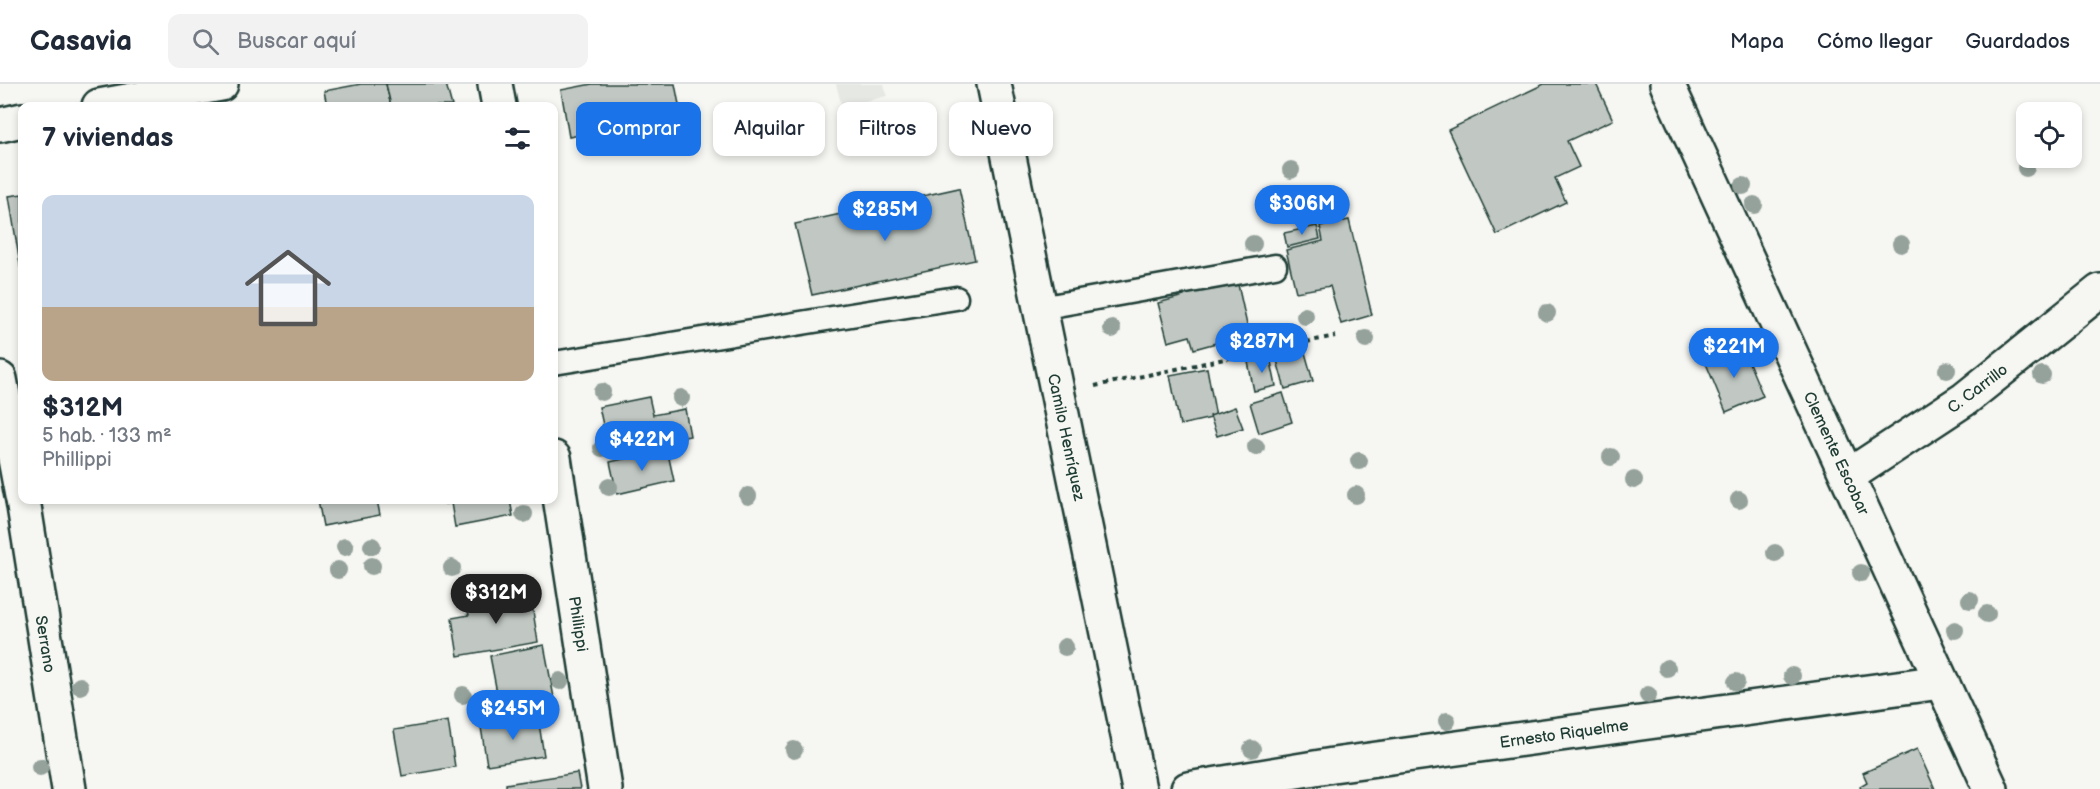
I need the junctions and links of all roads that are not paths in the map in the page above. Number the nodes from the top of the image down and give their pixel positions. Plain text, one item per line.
1 (221, 84) edge
2 (495, 84) edge
3 (994, 84) edge
4 (1667, 84) edge
5 (180, 88) edge
6 (117, 102) edge
7 (498, 102) edge
8 (18, 121) edge
9 (0, 124) edge
10 (1275, 266) dead end
11 (2100, 291) edge
12 (956, 298) dead end
13 (1040, 308) junction
14 (558, 362) edge
15 (0, 379) edge
16 (18, 453) edge
17 (1848, 477) junction
18 (558, 484) edge
19 (24, 504) edge
20 (1941, 682) junction
21 (1335, 777) edge
22 (69, 789) edge
23 (605, 789) edge
24 (1140, 789) edge
25 (1188, 789) edge
26 (1991, 789) edge

1 - 5 street
2 - 7 street
3 - 13 street, Camilo Henríquez
4 - 17 street, Clemente Escobar
5 - 6 street
8 - 9 street
10 - 13 lane
11 - 17 street, C. Carrillo
12 - 14 lane
13 - 24 street, Camilo Henríquez
15 - 16 street, Serrano
17 - 20 street, Clemente Escobar
18 - 23 street, Phillippi
19 - 22 street, Serrano
20 - 21 street, Ernesto Riquelme
20 - 26 street, Clemente Escobar
21 - 25 street, Ernesto Riquelme

